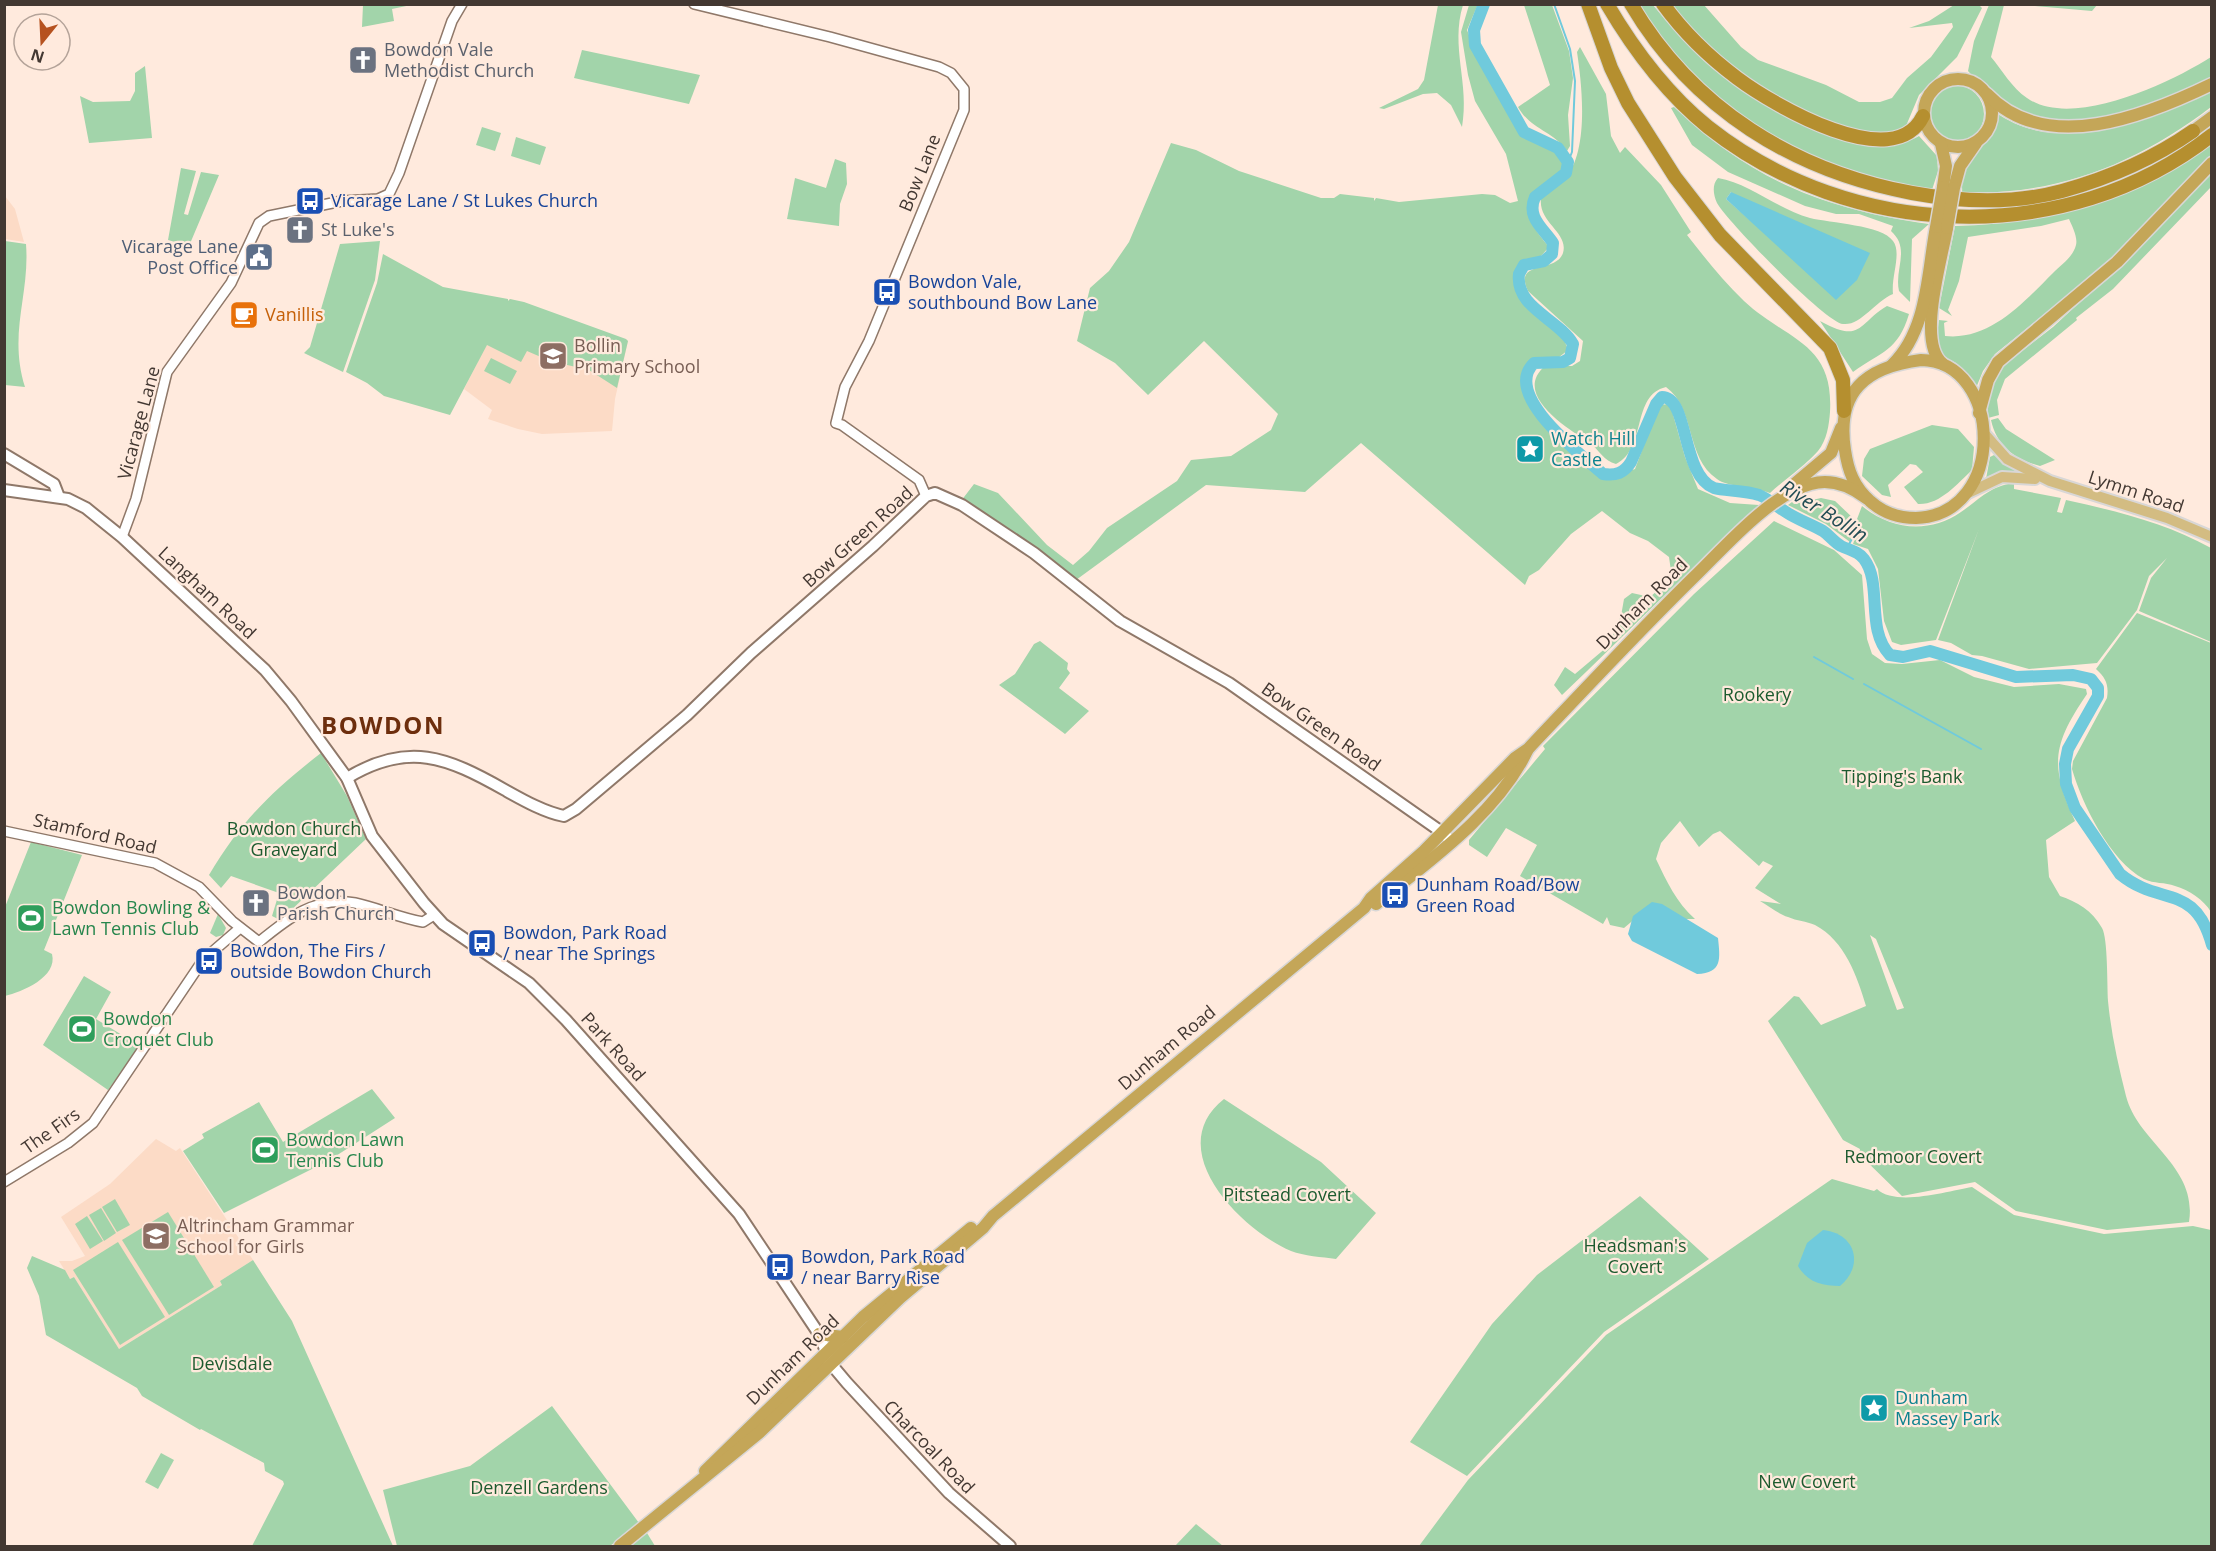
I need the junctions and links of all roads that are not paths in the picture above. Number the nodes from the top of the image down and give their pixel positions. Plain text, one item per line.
1 (694, 4) edge
2 (1587, 4) edge
3 (1607, 4) edge
4 (1630, 4) edge
5 (1663, 4) edge
6 (461, 6) edge
7 (2211, 84) edge
8 (1987, 94) junction
9 (1923, 116) junction
10 (2211, 117) edge
11 (2193, 131) joint
12 (2211, 135) edge
13 (1979, 140) junction
14 (1941, 144) junction
15 (2211, 163) edge
16 (1948, 188) junction
17 (1942, 228) junction
18 (1944, 365) junction
19 (1891, 366) junction
20 (1844, 411) junction
21 (1979, 414) junction
22 (1841, 427) junction
23 (1983, 432) junction
24 (4, 454) edge
25 (2050, 481) junction
26 (4, 490) edge
27 (1787, 494) junction
28 (1966, 494) junction
29 (926, 496) junction
30 (59, 497) junction
31 (1866, 498) junction
32 (122, 537) junction
33 (2211, 537) edge
34 (1528, 749) junction
35 (347, 778) junction
36 (4, 831) edge
37 (1443, 833) junction
38 (1452, 842) junction
39 (1364, 908) junction
40 (434, 915) junction
41 (240, 928) junction
42 (4, 1182) edge
43 (993, 1216) junction
44 (819, 1334) junction
45 (860, 1335) junction
46 (843, 1337) junction
47 (828, 1350) junction
48 (831, 1364) junction
49 (803, 1376) junction
50 (682, 1495) junction
51 (620, 1546) edge
52 (1010, 1546) edge

1 - 29 street, Bow Lane
2 - 20 highway
3 - 12 highway
4 - 11 highway
5 - 9 highway
6 - 32 street, Vicarage Lane
7 - 8 highway
8 - 9 highway
8 - 13 highway
9 - 14 highway
10 - 11 highway
13 - 14 highway
13 - 16 highway
14 - 16 highway
15 - 21 highway
16 - 17 highway, bridge
17 - 18 highway
17 - 19 highway
18 - 19 highway
18 - 21 highway
19 - 20 highway
20 - 22 highway
21 - 23 highway
22 - 27 highway, Dunham Road
22 - 31 highway
23 - 25 main road, Lymm Road
23 - 28 highway
24 - 30 main road
25 - 28 main road, Lymm Road
25 - 33 main road, Lymm Road
26 - 30 main road, Langham Road
27 - 31 highway, Dunham Road
27 - 34 highway, Dunham Road
28 - 31 highway
29 - 35 main road, Bow Green Road
29 - 37 main road, Bow Green Road
30 - 32 main road, Langham Road
32 - 35 main road, Langham Road
34 - 37 highway, Dunham Road
34 - 38 highway, Dunham Road
35 - 40 main road, Park Road
36 - 41 street, Stamford Road
37 - 38 main road, Bow Green Road
37 - 39 highway, Dunham Road
38 - 39 highway, Dunham Road
39 - 43 highway, Dunham Road
40 - 41 street, Stamford Road
40 - 44 main road, Park Road
41 - 42 street, The Firs
43 - 45 highway, Dunham Road
43 - 46 highway, Dunham Road
44 - 46 highway
44 - 47 main road, Park Road
45 - 47 highway
45 - 48 highway, Dunham Road
46 - 47 highway, Dunham Road
47 - 48 main road, Park Road
47 - 49 highway, Dunham Road
48 - 49 highway
48 - 50 highway, Dunham Road
48 - 52 main road, Charcoal Road
49 - 50 highway, Dunham Road
50 - 51 highway, Dunham Road

